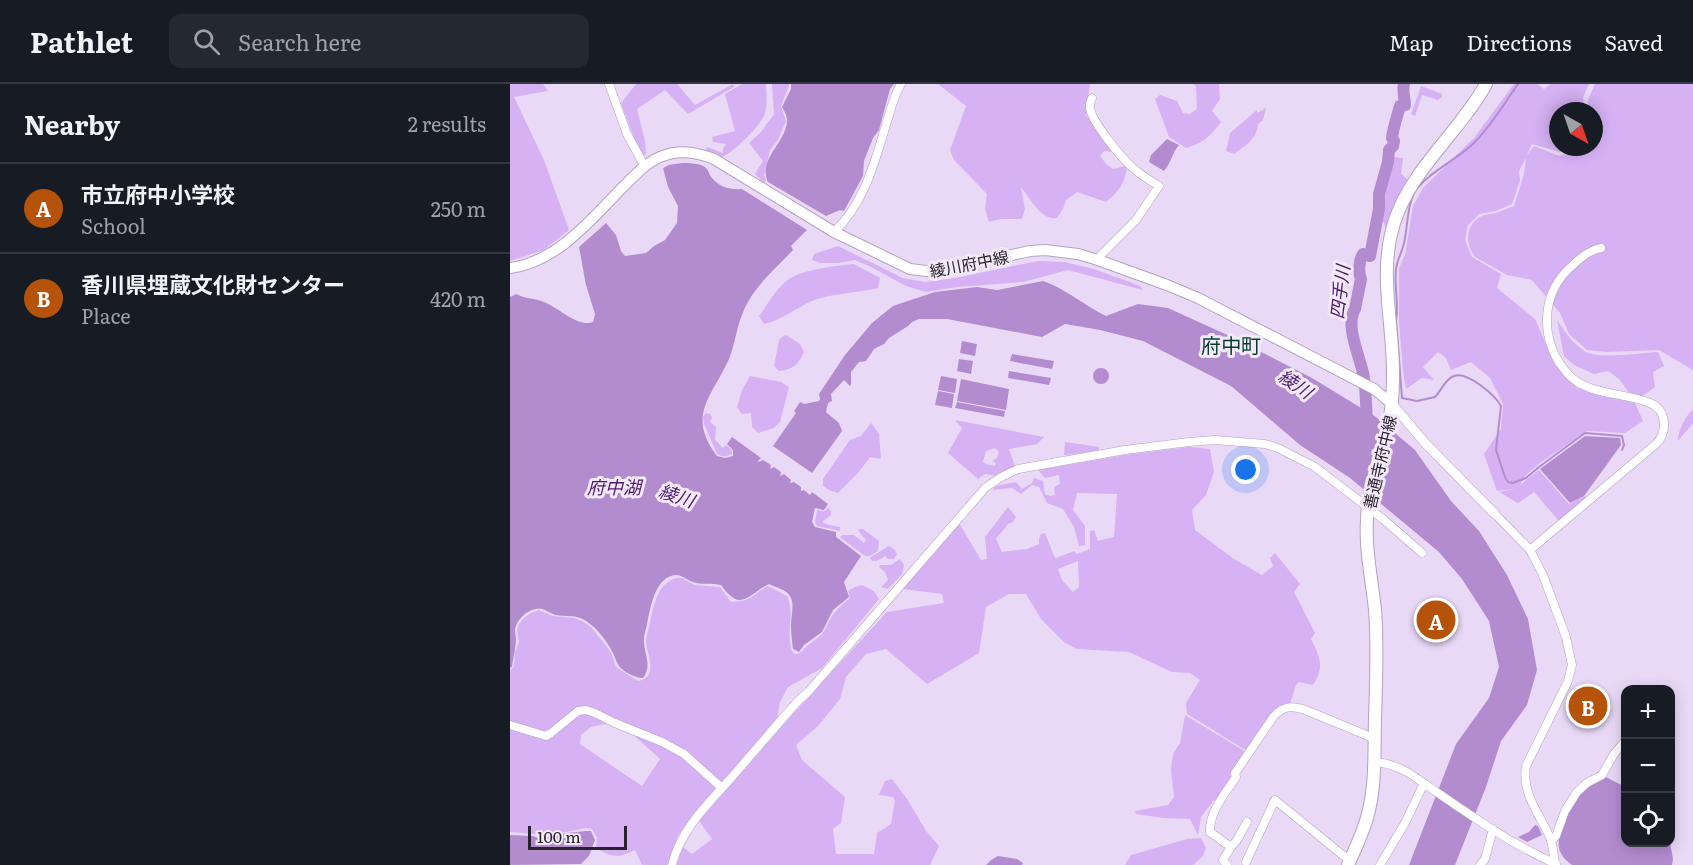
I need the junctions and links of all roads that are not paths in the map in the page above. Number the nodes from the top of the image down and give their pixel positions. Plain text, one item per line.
1 (609, 84) edge
2 (901, 84) edge
3 (1486, 84) edge
4 (1092, 98) dead end
5 (645, 167) junction
6 (834, 232) junction
7 (1601, 248) dead end
8 (1098, 260) junction
9 (510, 268) edge
10 (1392, 404) junction
11 (1368, 504) junction
12 (1494, 513) joint
13 (1530, 550) junction
14 (1422, 553) dead end
15 (510, 725) edge
16 (1374, 739) junction
17 (1621, 746) edge
18 (1374, 762) junction
19 (1425, 784) junction
20 (722, 788) junction
21 (1246, 822) dead end
22 (1490, 827) junction
23 (1551, 841) junction
24 (1231, 847) junction
25 (1246, 862) dead end
26 (1349, 863) edge
27 (1556, 864) edge
28 (672, 865) edge
29 (1227, 865) edge
30 (1380, 865) edge
31 (1480, 865) edge

1 - 5 street
2 - 6 street
3 - 10 main road, 善通寺府中線
4 - 8 street
5 - 6 main road, 綾川府中線
5 - 9 main road, 綾川府中線
6 - 8 main road, 綾川府中線
7 - 13 street
8 - 10 main road, 綾川府中線
10 - 11 main road, 善通寺府中線
10 - 12 street
11 - 14 street
11 - 16 main road, 善通寺府中線
11 - 20 street
12 - 13 street
13 - 23 street
15 - 20 street
16 - 18 main road, 善通寺府中線
16 - 24 street
17 - 23 street
18 - 19 street
18 - 26 main road, 善通寺府中線
19 - 22 street
19 - 30 street
20 - 28 street
21 - 24 street
22 - 27 street
22 - 31 street
23 - 27 street
24 - 29 street
25 - 26 street

